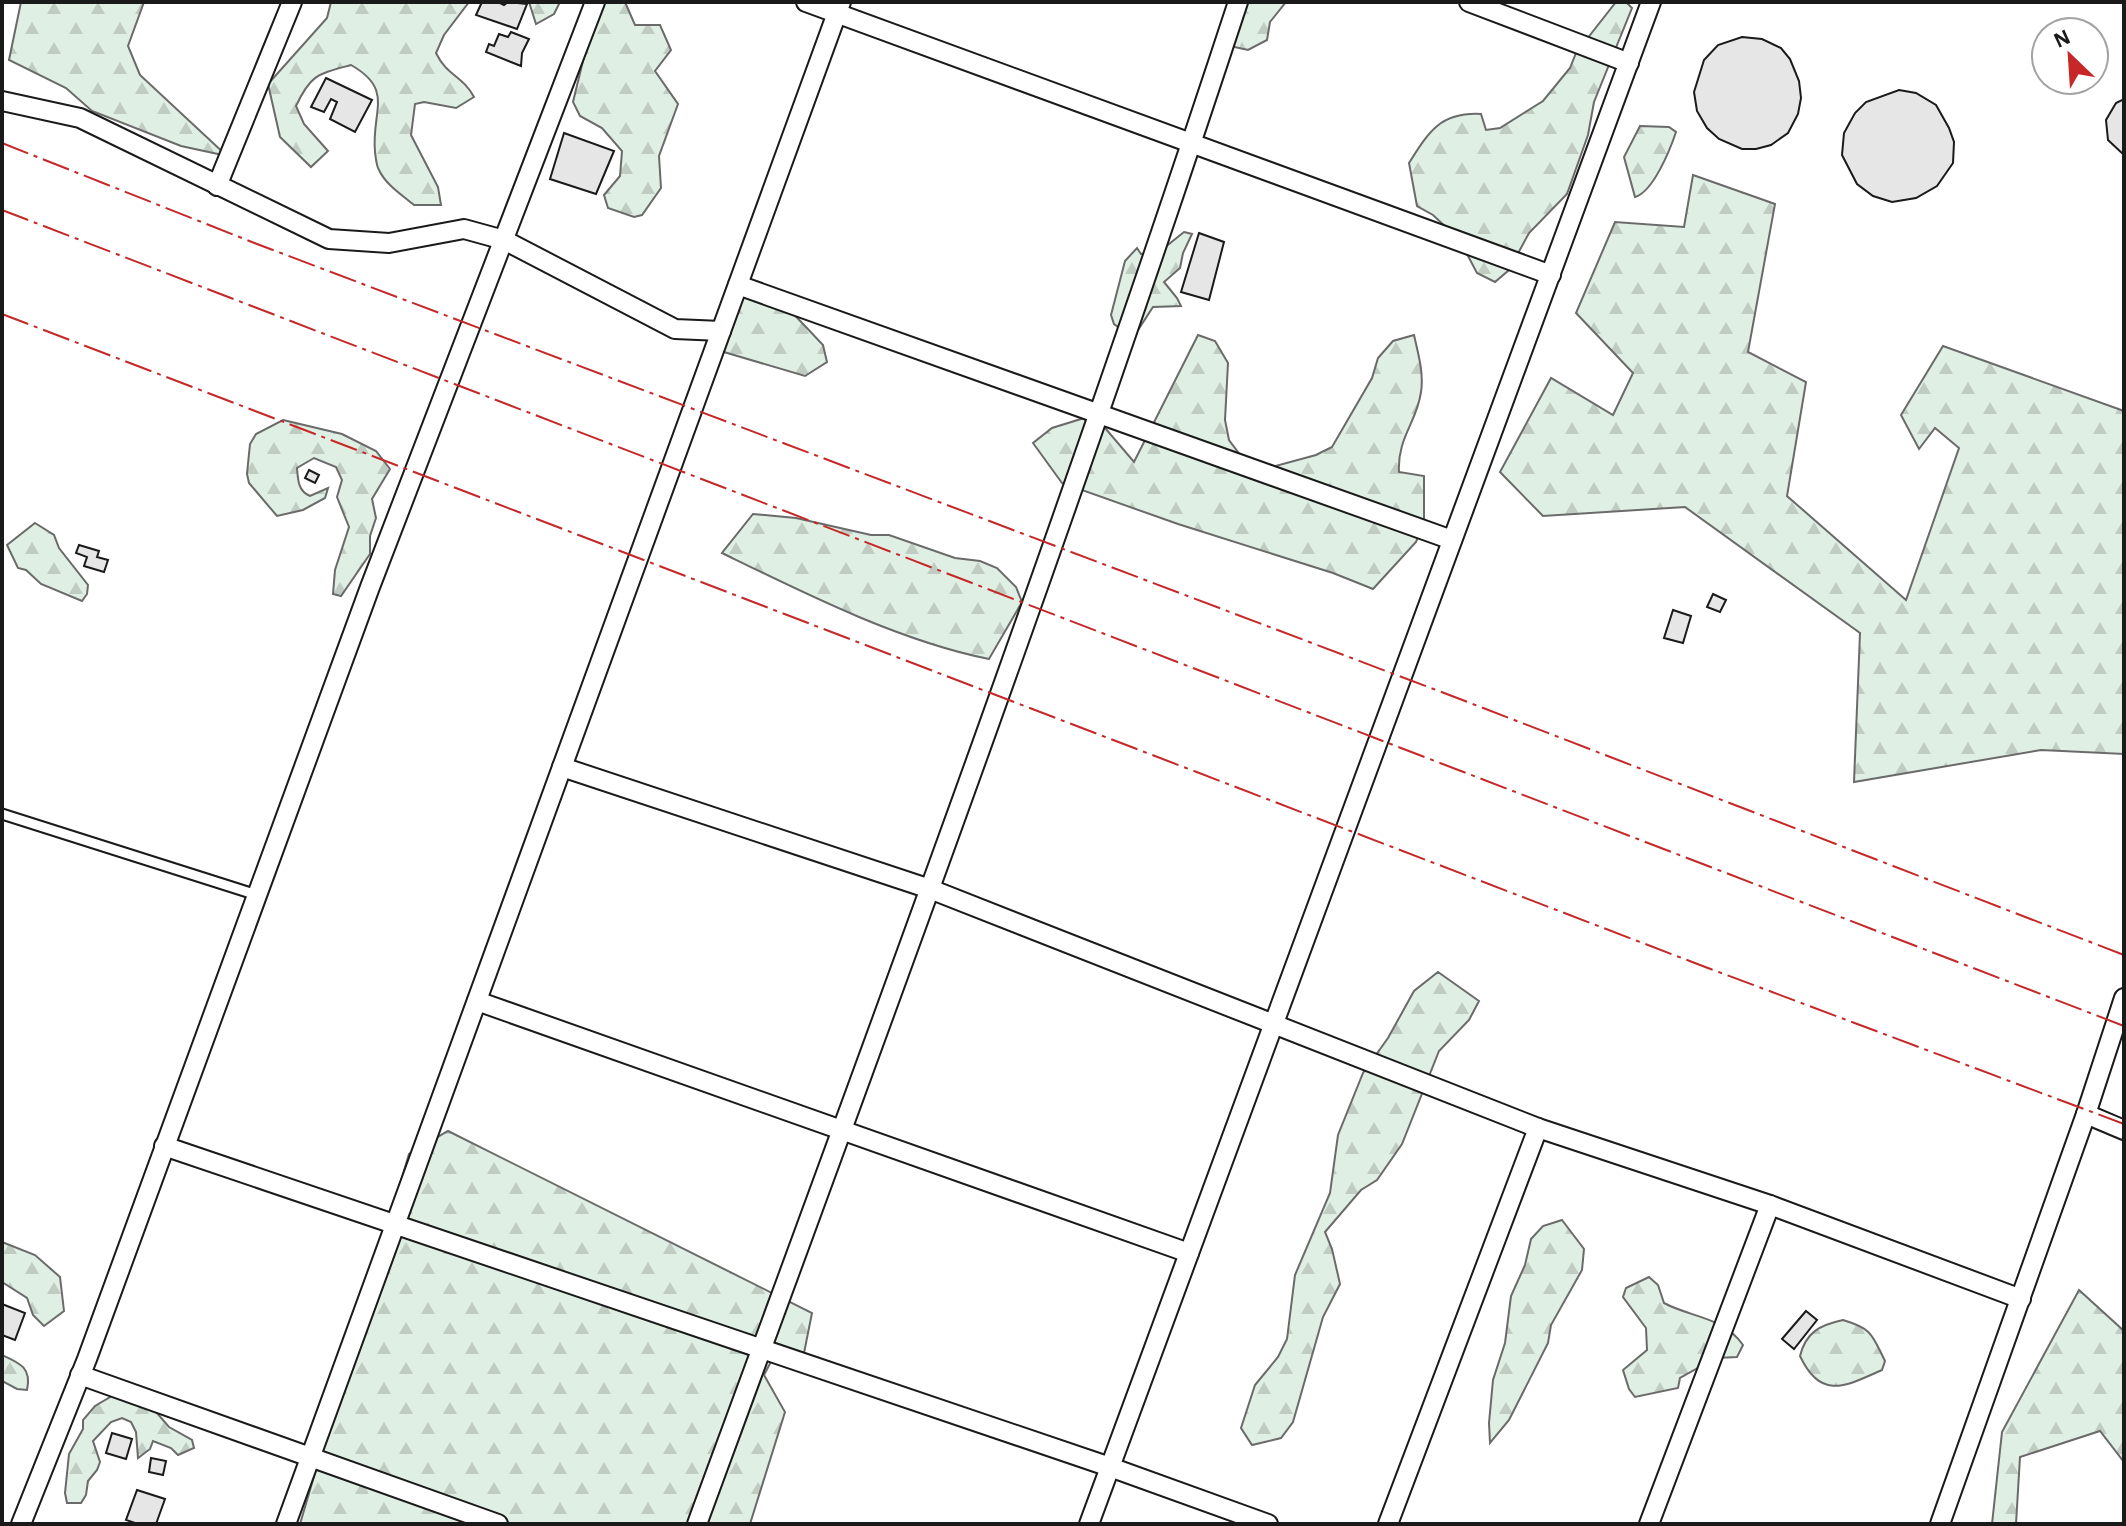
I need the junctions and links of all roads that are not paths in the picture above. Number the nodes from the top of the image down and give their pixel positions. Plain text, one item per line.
1 (292, 2) edge
2 (595, 2) edge
3 (806, 2) edge
4 (1238, 2) edge
5 (1469, 2) edge
6 (1651, 2) edge
7 (839, 8) edge
8 (1629, 63) junction
9 (2, 101) edge
10 (1191, 143) junction
11 (217, 186) junction
12 (504, 240) junction
13 (1551, 275) junction
14 (738, 285) junction
15 (721, 331) junction
16 (1098, 414) junction
17 (1452, 540) junction
18 (562, 767) junction
19 (2, 814) edge
20 (930, 889) junction
21 (257, 895) junction
22 (2124, 998) edge
23 (477, 1001) junction
24 (1273, 1025) junction
25 (2086, 1114) junction
26 (1538, 1128) junction
27 (842, 1130) junction
28 (2124, 1130) edge
29 (164, 1146) junction
30 (1770, 1205) junction
31 (395, 1224) junction
32 (1189, 1253) junction
33 (2021, 1299) junction
34 (761, 1349) junction
35 (80, 1375) junction
36 (310, 1457) junction
37 (1110, 1467) junction
38 (21, 1524) edge
39 (286, 1524) edge
40 (498, 1524) edge
41 (697, 1524) edge
42 (1089, 1524) edge
43 (1268, 1524) edge
44 (1388, 1524) edge
45 (1649, 1524) edge
46 (1940, 1524) edge

1 - 11 street
2 - 12 street
3 - 7 street
4 - 10 street
5 - 8 street
6 - 8 street
7 - 10 street
7 - 14 street
8 - 13 street
9 - 11 street
10 - 13 street
10 - 16 street
11 - 12 street
12 - 15 street
12 - 21 street
13 - 17 street
14 - 15 street
14 - 16 street
15 - 18 street
16 - 17 street
16 - 20 street
17 - 24 street
18 - 20 street
18 - 23 street
19 - 21 lane
20 - 24 street
20 - 27 street
21 - 29 street
22 - 25 street
23 - 27 street
23 - 31 street
24 - 26 street
24 - 32 street
25 - 28 street
25 - 33 street
26 - 30 street
26 - 44 street
27 - 32 street
27 - 34 street
29 - 31 street
29 - 35 street
30 - 33 street
30 - 45 street
31 - 34 street
31 - 36 street
32 - 37 street
33 - 46 street
34 - 37 street
34 - 41 street
35 - 36 street
35 - 38 street
36 - 39 street
36 - 40 street
37 - 42 street
37 - 43 street

